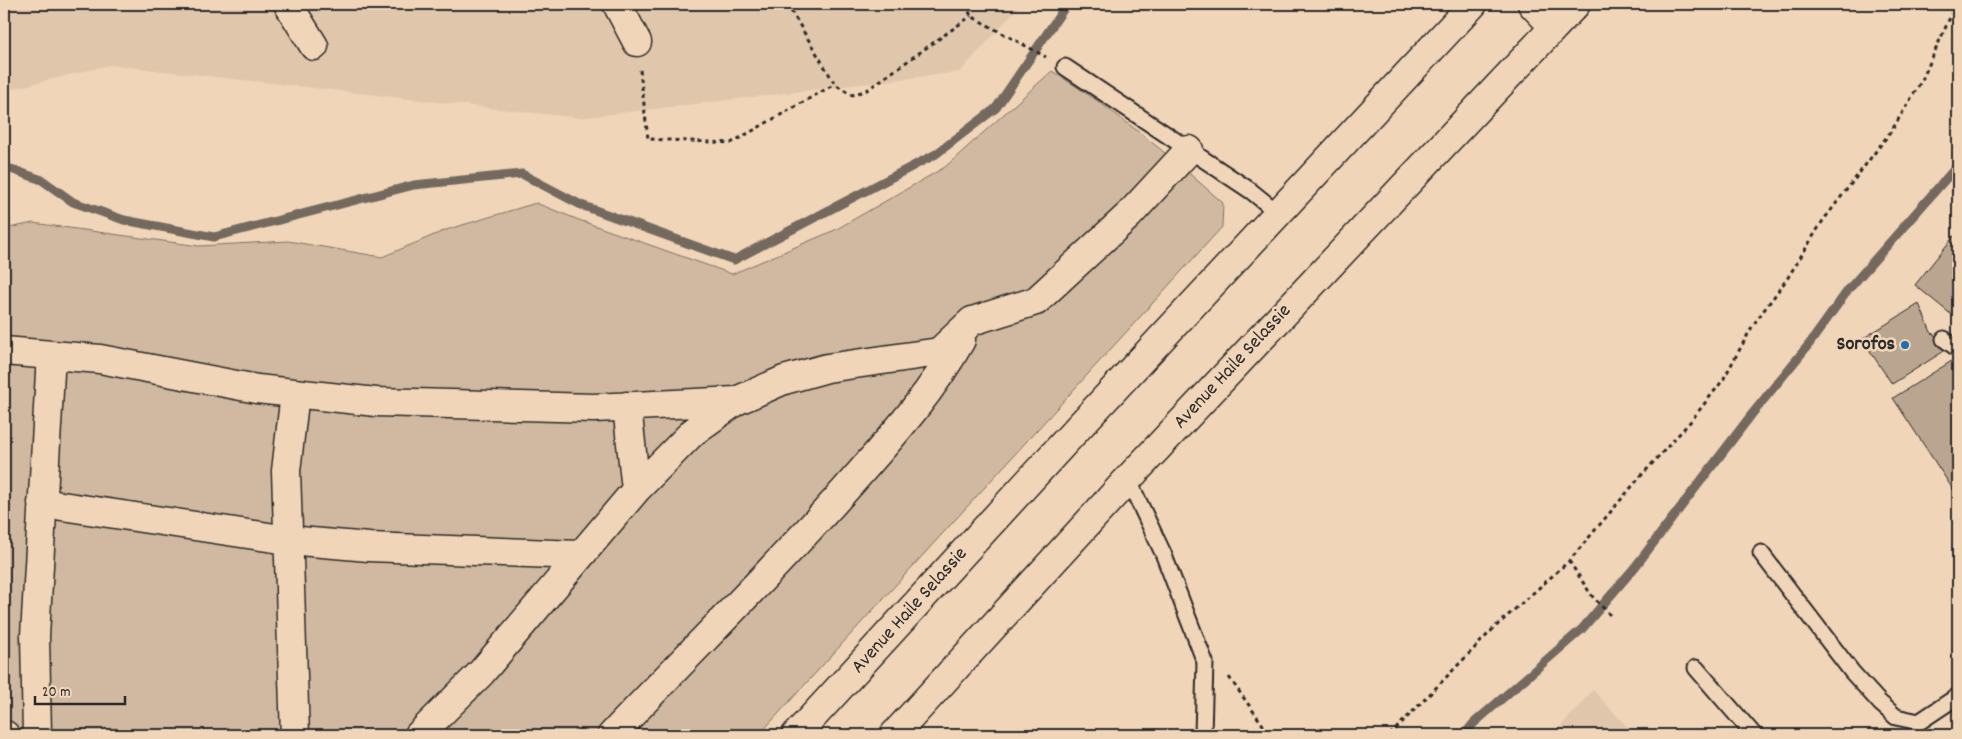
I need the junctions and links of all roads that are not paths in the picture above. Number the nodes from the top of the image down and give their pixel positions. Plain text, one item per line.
1 (288, 4) edge
2 (617, 4) edge
3 (1473, 4) edge
4 (1532, 4) edge
5 (1576, 4) edge
6 (1554, 27) junction
7 (637, 42) road end
8 (314, 46) dead end
9 (1065, 67) road end
10 (1189, 150) junction
11 (1278, 213) junction
12 (972, 322) junction
13 (1944, 339) dead end
14 (1958, 349) edge
15 (4, 351) edge
16 (51, 355) junction
17 (295, 393) junction
18 (736, 402) junction
19 (627, 406) junction
20 (1128, 479) junction
21 (636, 490) junction
22 (42, 503) junction
23 (288, 540) junction
24 (1761, 552) dead end
25 (579, 556) junction
26 (1696, 668) dead end
27 (1958, 696) edge
28 (37, 735) edge
29 (295, 735) edge
30 (418, 735) edge
31 (612, 735) edge
32 (796, 735) edge
33 (894, 735) edge
34 (1203, 735) edge
35 (1754, 735) edge

1 - 8 street
2 - 7 street
3 - 11 street, Avenue Haile Selassie
4 - 6 street
5 - 6 street, Avenue Haile Selassie
6 - 20 street, Avenue Haile Selassie
9 - 10 lane
10 - 11 lane
10 - 12 street
11 - 32 street, Avenue Haile Selassie
12 - 18 street
12 - 31 street
13 - 14 lane
15 - 16 street
16 - 17 street
16 - 22 street
17 - 19 street
17 - 23 street
18 - 19 street
18 - 21 street
19 - 21 street
20 - 33 street, Avenue Haile Selassie
20 - 34 lane
21 - 25 street
22 - 23 street
22 - 28 street
23 - 25 street
23 - 29 street
24 - 27 lane
25 - 30 street
26 - 35 lane

